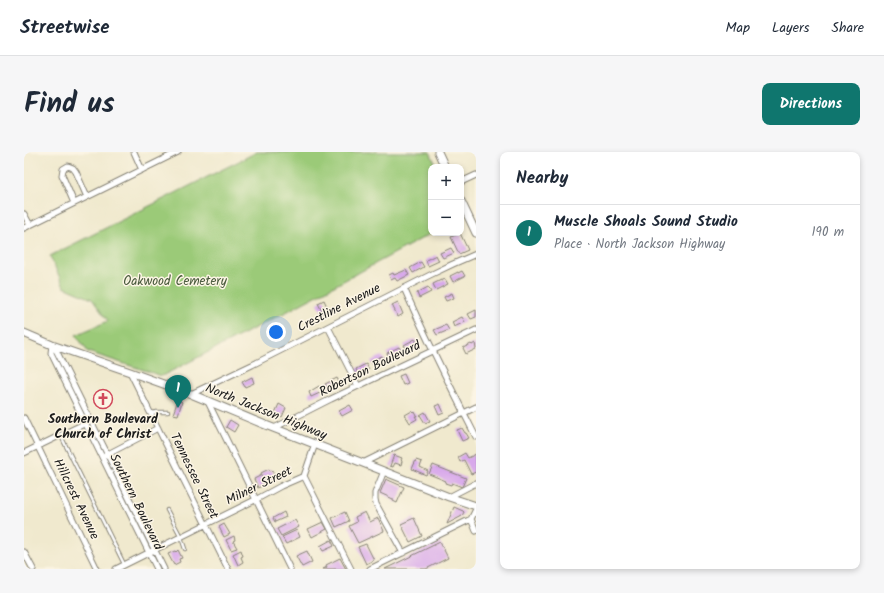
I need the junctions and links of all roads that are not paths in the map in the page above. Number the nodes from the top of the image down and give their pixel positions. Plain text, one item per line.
1 (134, 152) edge
2 (178, 152) edge
3 (438, 152) edge
4 (444, 164) edge
5 (142, 170) junction
6 (476, 175) edge
7 (464, 181) edge
8 (87, 197) junction
9 (74, 203) junction
10 (464, 207) edge
11 (24, 214) edge
12 (30, 225) junction
13 (24, 228) edge
14 (476, 233) edge
15 (476, 254) edge
16 (404, 288) junction
17 (328, 327) junction
18 (476, 330) edge
19 (24, 333) edge
20 (52, 345) junction
21 (433, 351) junction
22 (130, 372) junction
23 (358, 386) junction
24 (191, 394) junction
25 (208, 402) junction
26 (476, 407) edge
27 (168, 412) dead end
28 (151, 413) junction
29 (464, 413) junction
30 (24, 418) edge
31 (91, 420) junction
32 (85, 424) junction
33 (158, 428) junction
34 (274, 428) junction
35 (60, 435) junction
36 (476, 437) edge
37 (315, 444) junction
38 (38, 447) junction
39 (24, 453) edge
40 (108, 454) junction
41 (102, 458) junction
42 (363, 463) junction
43 (384, 471) junction
44 (304, 476) junction
45 (476, 483) edge
46 (449, 497) junction
47 (257, 499) junction
48 (476, 506) edge
49 (476, 509) edge
50 (167, 510) dead end
51 (471, 519) junction
52 (206, 524) junction
53 (476, 531) edge
54 (180, 537) junction
55 (155, 550) junction
56 (185, 550) dead end
57 (24, 552) edge
58 (149, 553) junction
59 (402, 553) junction
60 (124, 565) junction
61 (32, 569) edge
62 (97, 569) edge
63 (116, 569) edge
64 (157, 569) edge
65 (164, 569) edge
66 (228, 569) edge
67 (290, 569) edge
68 (351, 569) edge
69 (370, 569) edge

1 - 5 street
2 - 5 street
3 - 4 main road
5 - 8 street
6 - 7 street
8 - 9 street
8 - 9 street
9 - 12 street
10 - 14 main road
11 - 12 street
12 - 13 street
15 - 16 street, Crestline Avenue
16 - 17 street, Crestline Avenue
16 - 21 street
17 - 23 street
17 - 24 street, Crestline Avenue
18 - 21 street, Robertson Boulevard
19 - 20 main road, North Jackson Highway
20 - 22 main road, North Jackson Highway
20 - 31 street, Southern Boulevard
20 - 32 street, Southern Boulevard
21 - 23 street, Robertson Boulevard
21 - 29 street
22 - 24 main road, North Jackson Highway
22 - 28 street, Tennessee Street
23 - 34 street, Robertson Boulevard
24 - 25 main road, North Jackson Highway
25 - 34 main road, North Jackson Highway
25 - 47 street
26 - 29 street
27 - 28 lane
28 - 33 street, Tennessee Street
29 - 36 street
29 - 42 street
30 - 38 street, Hillcrest Avenue
31 - 32 street
31 - 40 street, Southern Boulevard
32 - 35 street
32 - 41 street, Southern Boulevard
33 - 40 street
33 - 52 street, Tennessee Street
34 - 37 main road, North Jackson Highway
35 - 38 street
35 - 60 lane
37 - 42 main road, North Jackson Highway
37 - 44 street
38 - 39 street
38 - 62 street, Hillcrest Avenue
40 - 41 street
40 - 55 street, Southern Boulevard
41 - 58 street, Southern Boulevard
42 - 43 main road, North Jackson Highway
43 - 46 main road, North Jackson Highway
43 - 59 street
44 - 47 street, Milner Street
44 - 68 street
45 - 46 street
46 - 48 main road, North Jackson Highway
47 - 52 street, Milner Street
47 - 67 street
49 - 51 street
50 - 54 lane
51 - 53 street
51 - 59 street
52 - 54 street, Milner Street
52 - 66 street, Tennessee Street
54 - 55 street, Milner Street
54 - 56 lane
55 - 58 street, Milner Street
55 - 65 street, Southern Boulevard
57 - 61 street
58 - 60 street, Milner Street
58 - 64 street, Southern Boulevard
59 - 69 street
60 - 63 street, Milner Street

